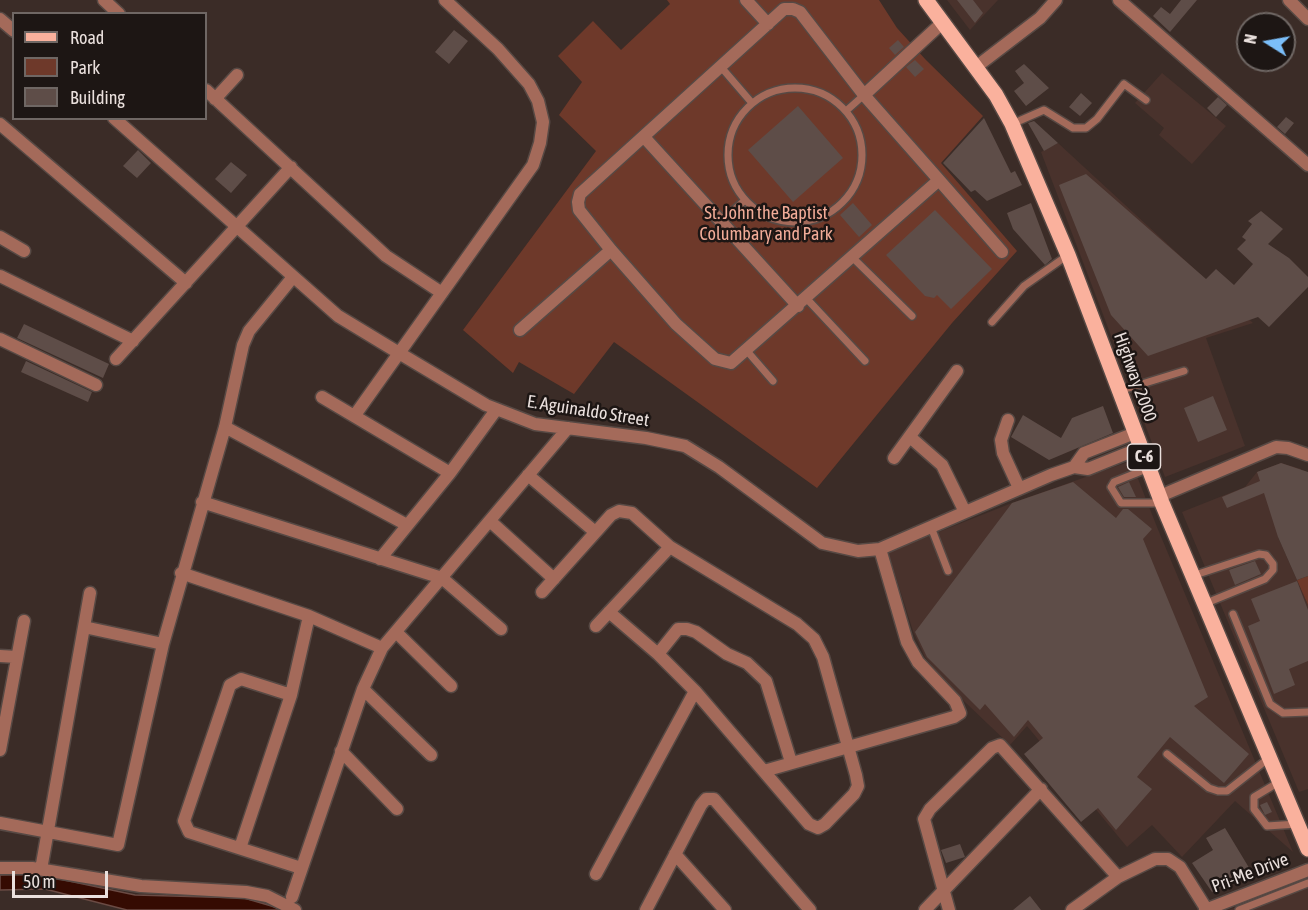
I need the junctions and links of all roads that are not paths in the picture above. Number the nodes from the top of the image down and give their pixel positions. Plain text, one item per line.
1 (104, 0) edge
2 (445, 0) edge
3 (746, 0) edge
4 (926, 0) edge
5 (1056, 0) edge
6 (1119, 0) edge
7 (1290, 0) edge
8 (117, 12) edge
9 (0, 19) edge
10 (1308, 19) edge
11 (942, 23) junction
12 (768, 24) junction
13 (12, 29) edge
14 (721, 67) junction
15 (976, 67) junction
16 (237, 75) dead end
17 (210, 94) edge
18 (864, 95) junction
19 (1146, 100) dead end
20 (752, 103) junction
21 (846, 111) junction
22 (116, 120) edge
23 (0, 124) edge
24 (1012, 124) junction
25 (644, 136) junction
26 (1308, 165) edge
27 (291, 167) junction
28 (939, 180) junction
29 (745, 200) junction
30 (721, 222) junction
31 (237, 226) junction
32 (0, 237) edge
33 (611, 250) junction
34 (24, 251) dead end
35 (1002, 252) dead end
36 (1068, 255) junction
37 (852, 256) junction
38 (0, 276) edge
39 (293, 277) junction
40 (186, 283) junction
41 (442, 293) junction
42 (802, 302) junction
43 (912, 316) dead end
44 (992, 322) dead end
45 (520, 330) dead end
46 (0, 339) edge
47 (133, 340) junction
48 (747, 351) junction
49 (399, 353) junction
50 (116, 359) dead end
51 (865, 361) dead end
52 (957, 370) dead end
53 (1184, 371) dead end
54 (773, 381) dead end
55 (96, 385) dead end
56 (1119, 391) junction
57 (322, 397) dead end
58 (496, 410) junction
59 (355, 415) junction
60 (1008, 420) dead end
61 (225, 427) junction
62 (568, 428) junction
63 (1135, 433) junction
64 (910, 437) junction
65 (1140, 448) junction
66 (1308, 455) edge
67 (894, 458) dead end
68 (1074, 467) junction
69 (1149, 468) junction
70 (450, 473) junction
71 (528, 475) junction
72 (1019, 488) junction
73 (1161, 500) junction
74 (202, 502) junction
75 (964, 512) junction
76 (490, 521) junction
77 (407, 525) junction
78 (931, 527) junction
79 (594, 531) junction
80 (670, 547) junction
81 (880, 549) junction
82 (380, 560) junction
83 (948, 571) dead end
84 (182, 573) junction
85 (1192, 576) junction
86 (442, 578) junction
87 (554, 579) junction
88 (542, 592) dead end
89 (90, 593) dead end
90 (1204, 604) junction
91 (609, 612) junction
92 (1233, 614) dead end
93 (309, 616) junction
94 (24, 621) dead end
95 (596, 626) dead end
96 (84, 627) junction
97 (501, 629) dead end
98 (396, 632) junction
99 (163, 644) junction
100 (382, 648) junction
101 (658, 654) junction
102 (0, 656) edge
103 (17, 657) junction
104 (451, 686) dead end
105 (363, 689) junction
106 (695, 691) junction
107 (291, 695) junction
108 (1308, 712) edge
109 (846, 747) junction
110 (0, 750) edge
111 (341, 751) junction
112 (1167, 754) dead end
113 (431, 755) dead end
114 (1269, 758) junction
115 (791, 762) junction
116 (764, 771) junction
117 (1279, 782) junction
118 (1041, 789) junction
119 (397, 808) dead end
120 (0, 823) edge
121 (1297, 824) junction
122 (48, 832) junction
123 (240, 848) junction
124 (1308, 849) edge
125 (675, 854) junction
126 (42, 864) dead end
127 (0, 868) edge
128 (301, 868) junction
129 (1308, 870) edge
130 (596, 874) dead end
131 (1118, 877) junction
132 (1308, 883) edge
133 (944, 892) junction
134 (292, 897) dead end
135 (295, 910) edge
136 (646, 910) edge
137 (725, 910) edge
138 (810, 910) edge
139 (925, 910) edge
140 (950, 910) edge
141 (1072, 910) edge
142 (1207, 910) edge
143 (1239, 910) edge

1 - 8 street
2 - 41 street
3 - 12 street
4 - 11 main road, Highway 2000 / C-6
5 - 15 street
6 - 26 street
7 - 10 street
9 - 13 street
11 - 15 main road, Highway 2000 / C-6
11 - 18 street
12 - 14 street
12 - 18 street
14 - 20 lane
14 - 25 street
15 - 24 main road, Highway 2000 / C-6
16 - 17 street
17 - 27 street
18 - 21 lane
18 - 28 street
19 - 24 lane
20 - 21 lane
20 - 29 lane
21 - 29 lane
22 - 31 street, E. Aguinaldo Street
23 - 40 street
24 - 36 main road, Highway 2000 / C-6
25 - 30 street
25 - 33 street
27 - 31 street
27 - 41 street
28 - 35 street
28 - 37 street
29 - 30 lane
30 - 42 street
31 - 39 street, E. Aguinaldo Street
31 - 40 street
32 - 34 street
33 - 45 street
33 - 48 street
36 - 44 lane
36 - 56 main road, Highway 2000 / C-6
37 - 42 street
37 - 43 lane
38 - 47 street
39 - 49 street, E. Aguinaldo Street
39 - 61 street
40 - 47 street
41 - 49 street
42 - 48 street
42 - 51 lane
46 - 55 street
47 - 50 street
48 - 54 lane
49 - 58 street, E. Aguinaldo Street
49 - 59 street
52 - 64 street
53 - 56 lane
56 - 63 main road, Highway 2000 / C-6
57 - 59 street
58 - 62 street, E. Aguinaldo Street
58 - 70 street
59 - 70 street
60 - 72 street
61 - 74 street
61 - 77 street
62 - 71 street
62 - 81 street, E. Aguinaldo Street
63 - 65 main road, Highway 2000 / C-6
63 - 68 street, E. Aguinaldo Street
64 - 67 street
64 - 75 street
65 - 68 street, E. Aguinaldo Street
65 - 69 main road, Highway 2000 / C-6
66 - 73 street
68 - 72 street, E. Aguinaldo Street
69 - 73 main road, Highway 2000 / C-6
69 - 73 lane
70 - 77 street
71 - 76 street
71 - 79 street
72 - 75 street, E. Aguinaldo Street
73 - 85 main road, Highway 2000 / C-6
74 - 82 street
74 - 84 street
75 - 78 street, E. Aguinaldo Street
76 - 86 street
76 - 87 street
77 - 82 street
78 - 81 street, E. Aguinaldo Street
78 - 83 lane
79 - 80 street
79 - 87 street
80 - 91 street
80 - 109 street
81 - 109 street
82 - 86 street
84 - 93 street
84 - 99 street
85 - 90 main road, Highway 2000 / C-6
85 - 90 lane
86 - 97 street
86 - 98 street
87 - 88 street
89 - 96 street
90 - 114 main road, Highway 2000 / C-6
91 - 95 street
91 - 101 street
92 - 108 lane
93 - 100 street
93 - 107 street
94 - 103 street
96 - 99 street
96 - 122 street
98 - 100 street
98 - 104 street
99 - 122 street
100 - 105 street
101 - 106 street
101 - 115 street
102 - 103 street
103 - 110 street
105 - 111 street
105 - 113 street
106 - 116 street
106 - 130 street
107 - 123 street
107 - 123 street
109 - 115 street
109 - 116 street
111 - 119 street
111 - 128 street
112 - 114 lane
114 - 117 main road, Highway 2000 / C-6
115 - 116 street
117 - 121 main road, Highway 2000 / C-6
117 - 121 lane
118 - 131 street
118 - 133 street
118 - 133 street
120 - 122 street
121 - 124 main road, Highway 2000 / C-6
122 - 126 street
123 - 128 street
125 - 136 street
125 - 137 street
125 - 138 street
127 - 135 street
128 - 134 street
129 - 142 street, Pri-Me Drive
131 - 141 street
131 - 142 street
132 - 143 lane
133 - 139 street
133 - 140 street

